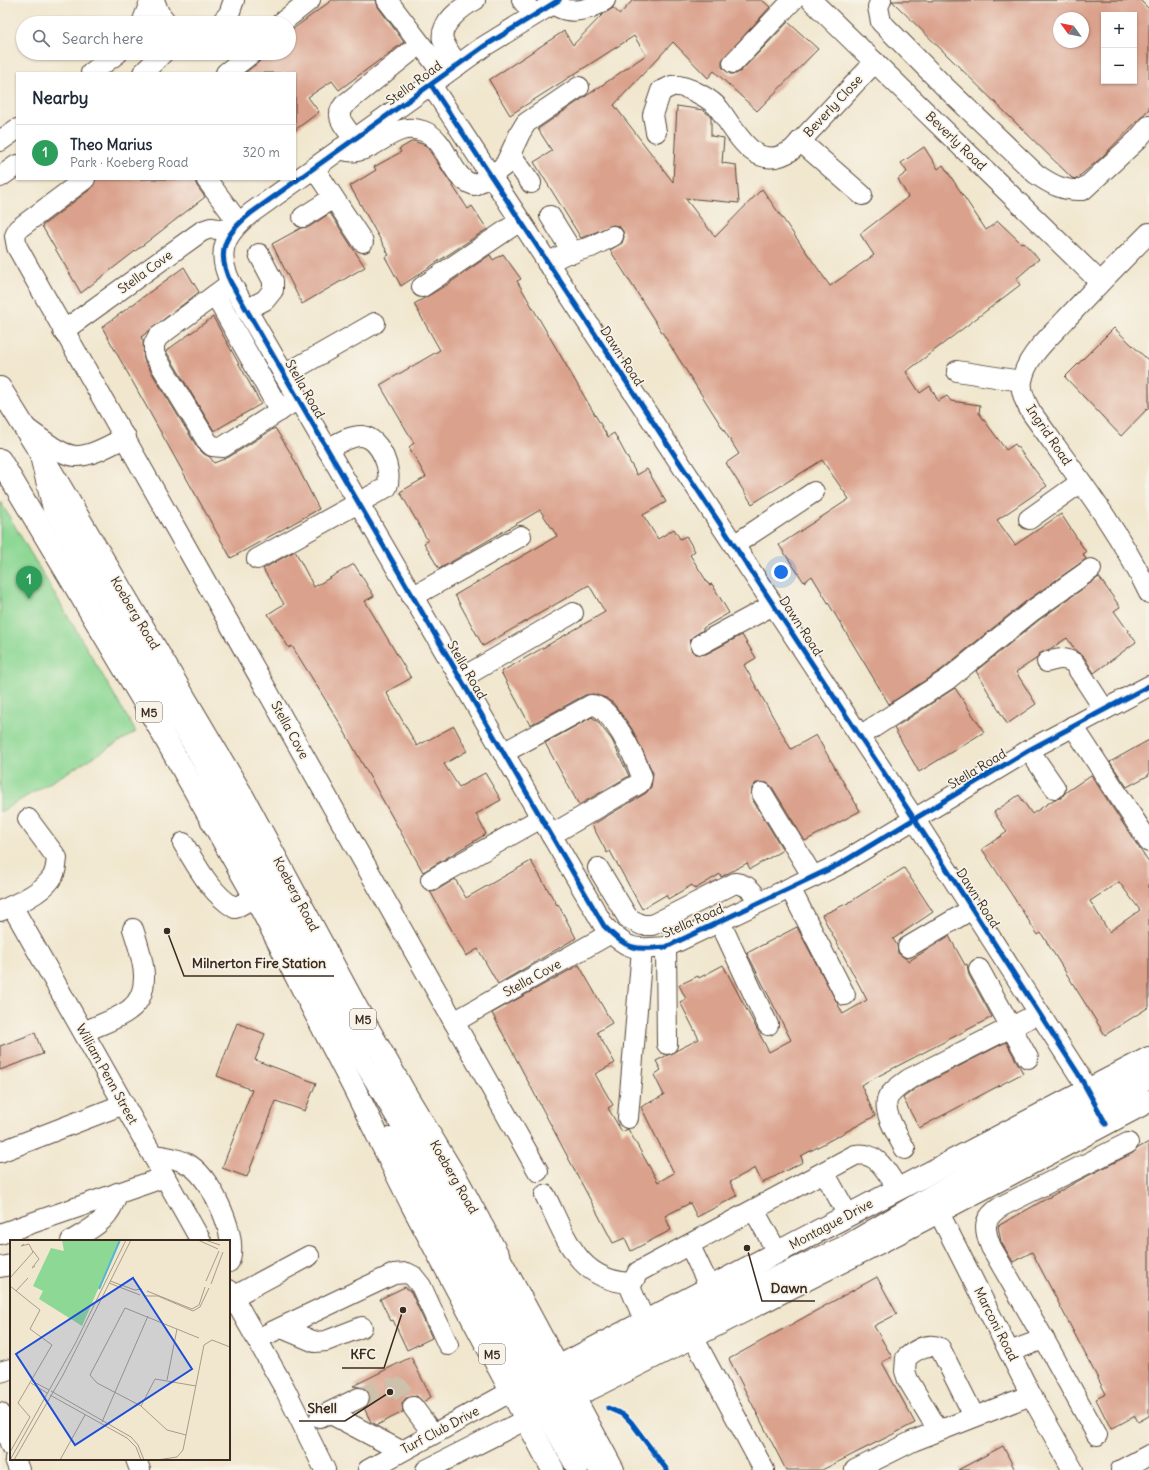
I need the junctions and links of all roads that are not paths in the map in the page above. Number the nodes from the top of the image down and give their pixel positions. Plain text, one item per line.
1 (151, 0) edge
2 (154, 0) edge
3 (234, 0) edge
4 (310, 0) edge
5 (387, 0) edge
6 (475, 0) edge
7 (605, 0) edge
8 (793, 0) edge
9 (881, 0) edge
10 (554, 1) edge
11 (813, 1) edge
12 (528, 8) edge
13 (145, 16) edge
14 (161, 16) edge
15 (227, 16) edge
16 (290, 16) edge
17 (420, 44) junction
18 (109, 60) edge
19 (156, 60) edge
20 (243, 60) edge
21 (875, 62) junction
22 (733, 63) dead end
23 (92, 72) edge
24 (144, 72) edge
25 (227, 72) edge
26 (444, 75) junction
27 (579, 87) dead end
28 (945, 87) junction
29 (922, 108) junction
30 (16, 130) edge
31 (656, 132) dead end
32 (1146, 138) edge
33 (0, 141) edge
34 (347, 144) junction
35 (796, 146) junction
36 (511, 155) junction
37 (16, 165) edge
38 (314, 168) junction
39 (491, 176) junction
40 (0, 177) edge
41 (84, 180) edge
42 (207, 180) edge
43 (531, 183) dead end
44 (862, 195) dead end
45 (333, 198) junction
46 (550, 216) dead end
47 (303, 217) dead end
48 (520, 220) junction
49 (235, 227) junction
50 (1149, 233) edge
51 (613, 236) dead end
52 (362, 242) dead end
53 (573, 253) junction
54 (259, 254) dead end
55 (547, 263) junction
56 (1100, 282) junction
57 (422, 287) dead end
58 (223, 289) junction
59 (246, 310) junction
60 (375, 323) dead end
61 (63, 331) junction
62 (957, 371) dead end
63 (284, 375) junction
64 (1021, 381) junction
65 (0, 388) edge
66 (298, 399) junction
67 (280, 411) junction
68 (24, 427) junction
69 (126, 437) junction
70 (327, 449) junction
71 (0, 460) edge
72 (1081, 482) junction
73 (814, 492) dead end
74 (358, 503) junction
75 (1029, 519) dead end
76 (520, 536) dead end
77 (734, 546) junction
78 (257, 559) dead end
79 (1090, 569) dead end
80 (1149, 593) edge
81 (412, 597) junction
82 (773, 605) junction
83 (572, 613) dead end
84 (701, 644) dead end
85 (1047, 662) dead end
86 (460, 679) junction
87 (1149, 686) edge
88 (1104, 709) junction
89 (1073, 726) junction
90 (860, 736) junction
91 (1029, 750) junction
92 (503, 753) junction
93 (1055, 788) dead end
94 (762, 793) dead end
95 (28, 819) dead end
96 (915, 820) junction
97 (546, 827) junction
98 (1149, 842) edge
99 (183, 843) dead end
100 (598, 868) dead end
101 (813, 877) junction
102 (431, 880) dead end
103 (790, 888) junction
104 (256, 897) junction
105 (760, 902) junction
106 (6, 908) edge
107 (972, 909) junction
108 (666, 918) junction
109 (720, 922) junction
110 (133, 929) dead end
111 (611, 934) junction
112 (673, 944) junction
113 (908, 947) dead end
114 (642, 949) junction
115 (978, 969) dead end
116 (845, 995) dead end
117 (1039, 1013) junction
118 (454, 1022) junction
119 (768, 1025) dead end
120 (1012, 1027) junction
121 (84, 1032) junction
122 (667, 1044) dead end
123 (1028, 1058) dead end
124 (1149, 1058) edge
125 (1149, 1078) edge
126 (1149, 1101) edge
127 (124, 1104) junction
128 (1097, 1107) junction
129 (628, 1118) dead end
130 (1128, 1143) dead end
131 (905, 1149) dead end
132 (0, 1152) edge
133 (153, 1155) junction
134 (538, 1171) dead end
135 (824, 1172) junction
136 (165, 1177) junction
137 (898, 1189) junction
138 (117, 1193) junction
139 (545, 1195) dead end
140 (930, 1195) junction
141 (754, 1210) junction
142 (848, 1215) junction
143 (0, 1234) edge
144 (73, 1240) edge
145 (200, 1240) edge
146 (690, 1246) junction
147 (777, 1252) junction
148 (309, 1256) dead end
149 (230, 1259) edge
150 (10, 1265) edge
151 (0, 1267) edge
152 (630, 1283) junction
153 (710, 1288) junction
154 (231, 1293) edge
155 (645, 1322) junction
156 (362, 1327) dead end
157 (282, 1328) junction
158 (692, 1337) junction
159 (257, 1340) junction
160 (1044, 1340) junction
161 (448, 1345) dead end
162 (1009, 1352) junction
163 (10, 1369) edge
164 (0, 1372) edge
165 (545, 1393) junction
166 (1031, 1394) junction
167 (359, 1398) tunnel mouth
168 (413, 1407) tunnel mouth
169 (0, 1413) edge
170 (329, 1413) junction
171 (974, 1416) junction
172 (304, 1425) junction
173 (938, 1430) junction
174 (433, 1434) junction
175 (1097, 1435) dead end
176 (10, 1443) edge
177 (402, 1451) junction
178 (1149, 1455) edge
179 (15, 1460) edge
180 (136, 1460) edge
181 (19, 1470) edge
182 (140, 1470) edge
183 (325, 1470) edge
184 (368, 1470) edge
185 (426, 1470) edge
186 (553, 1470) edge
187 (578, 1470) edge
188 (599, 1470) edge
189 (613, 1470) edge
190 (764, 1470) edge
191 (855, 1470) edge
192 (1073, 1470) edge
193 (1121, 1470) edge

1 - 13 street
2 - 14 street
3 - 15 street
4 - 16 street
5 - 17 street
6 - 26 street
7 - 10 street
8 - 22 street
9 - 28 street
10 - 12 street, Stella Road
11 - 21 street, Beverly Road
12 - 26 street, Stella Road
17 - 26 street
17 - 34 street
18 - 23 street
19 - 24 street
20 - 25 street
21 - 29 street, Beverly Road
21 - 35 street, Beverly Close
26 - 34 street, Stella Road
26 - 39 street, Dawn Road
27 - 36 street
28 - 29 street
28 - 32 street
29 - 56 street, Beverly Road
30 - 33 street
31 - 35 street
34 - 38 street, Stella Road
34 - 39 street
35 - 44 street
36 - 39 street
36 - 43 street
37 - 40 street
38 - 45 street
38 - 49 street, Stella Road
39 - 48 street, Dawn Road
41 - 61 street, Stella Cove
42 - 49 street
45 - 47 street
45 - 52 street
46 - 53 street
48 - 55 street, Dawn Road
48 - 57 street
49 - 58 street, Stella Road
49 - 61 street, Stella Cove
50 - 56 street
51 - 53 street
53 - 55 street
54 - 59 street
55 - 77 street, Dawn Road
56 - 64 street
58 - 59 street, Stella Road
58 - 67 street
58 - 67 street
59 - 63 street, Stella Road
60 - 63 street
61 - 69 street, Stella Cove
62 - 64 street
63 - 66 street, Stella Road
64 - 72 street, Ingrid Road
65 - 68 main road, Koeberg Road / M5
66 - 67 street
66 - 70 street, Stella Road
68 - 69 street
68 - 165 main road, Koeberg Road / M5
69 - 118 street, Stella Cove
70 - 74 street, Stella Road
70 - 74 street
71 - 104 main road, Koeberg Road / M5
72 - 75 street
72 - 80 street, Ingrid Road
73 - 77 street
74 - 78 street
74 - 81 street, Stella Road
76 - 81 street
77 - 82 street, Dawn Road
79 - 90 street
81 - 86 street, Stella Road
82 - 84 street
82 - 90 street, Dawn Road
83 - 86 street
85 - 88 street
86 - 92 street, Stella Road
87 - 88 street, Stella Road
88 - 89 street, Stella Road
89 - 91 street, Stella Road
89 - 98 street
90 - 96 street, Dawn Road
91 - 93 street
91 - 96 street, Stella Road
92 - 97 street, Stella Road
92 - 97 street
94 - 101 street
95 - 106 street, William Penn Street
96 - 101 street, Stella Road
96 - 107 street, Dawn Road
97 - 102 street
97 - 111 street, Stella Road
99 - 104 street
100 - 108 street
101 - 103 street, Stella Road
103 - 105 street, Stella Road
103 - 116 street
104 - 165 main road, Koeberg Road / M5
105 - 108 street
105 - 109 street, Stella Road
106 - 121 street, William Penn Street
107 - 113 street
107 - 117 street, Dawn Road
108 - 112 street
109 - 112 street, Stella Road
109 - 119 street
110 - 121 street
111 - 114 street, Stella Road
111 - 118 street, Stella Cove
112 - 114 street, Stella Road
112 - 122 street
114 - 129 street
115 - 120 street
117 - 120 street
117 - 128 street, Dawn Road
118 - 134 street, Stella Cove
120 - 123 street
120 - 131 street
121 - 127 street, William Penn Street
124 - 128 main road, Montague Drive
125 - 128 street
126 - 128 main road, Montague Drive
127 - 132 street
127 - 133 street, William Penn Street
128 - 140 main road, Montague Drive
128 - 140 main road, Montague Drive
130 - 160 street
133 - 136 street, William Penn Street
133 - 149 street
135 - 137 street
135 - 141 street
135 - 142 street
136 - 138 street
136 - 145 street, William Penn Street
137 - 140 main road, Montague Drive
137 - 142 main road, Montague Drive
138 - 143 street
138 - 144 street
139 - 152 street
140 - 158 main road, Montague Drive
140 - 162 street, Marconi Road
140 - 165 street
141 - 146 street
141 - 147 street
142 - 147 main road, Montague Drive
146 - 152 street
146 - 153 street
147 - 153 main road, Montague Drive
148 - 154 street
150 - 151 street
152 - 155 street
153 - 155 main road, Montague Drive
154 - 159 street
155 - 165 main road, Montague Drive
156 - 157 street
157 - 159 street
157 - 161 street
158 - 165 main road, Montague Drive
158 - 190 street
159 - 172 street
160 - 162 street
160 - 175 street
162 - 166 street, Marconi Road
163 - 164 street
165 - 174 street, Turf Club Drive
165 - 185 street
165 - 186 main road, Koeberg Road / M5
165 - 187 street
165 - 188 street
165 - 189 main road, Koeberg Road / M5
166 - 171 street
166 - 192 street, Marconi Road
167 - 170 street
168 - 174 street
169 - 176 street
170 - 172 street
170 - 177 street
171 - 173 street
171 - 173 street
172 - 183 street
173 - 191 street
174 - 177 street, Turf Club Drive
177 - 184 street, Turf Club Drive
178 - 193 street
179 - 181 street
180 - 182 street

